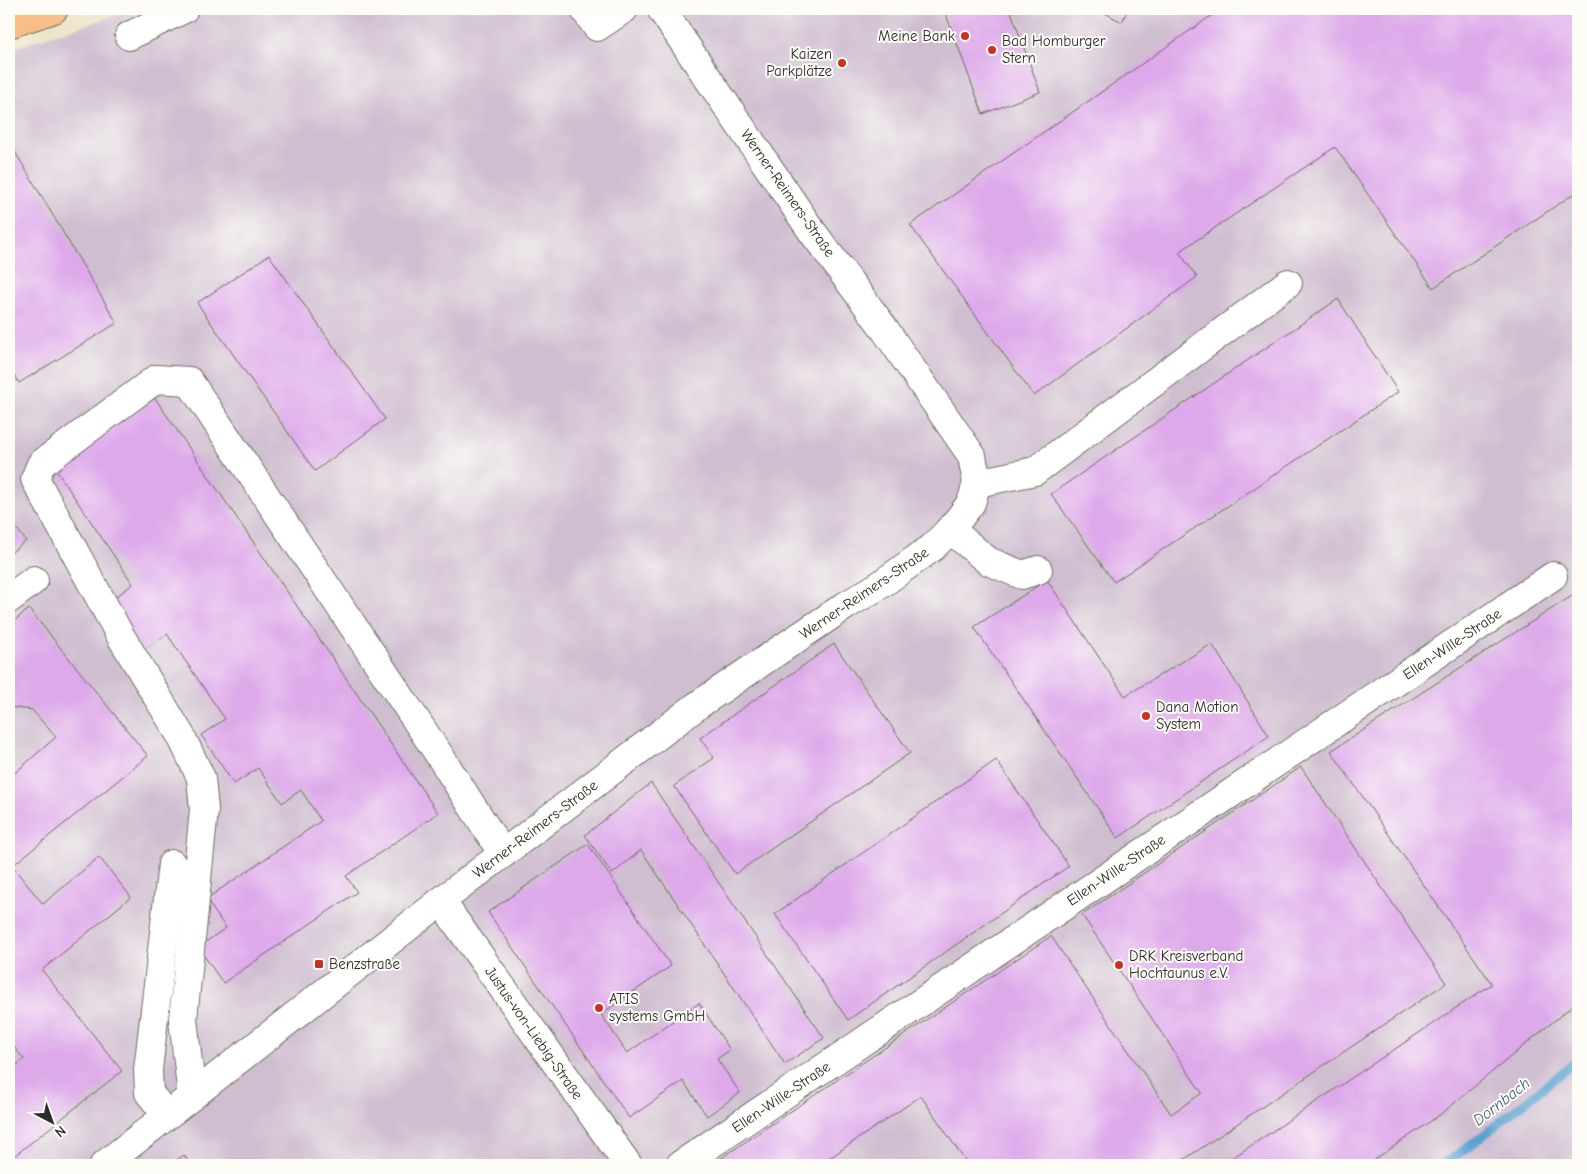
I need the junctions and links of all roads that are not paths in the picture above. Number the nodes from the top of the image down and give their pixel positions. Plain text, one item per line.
1 (54, 9) edge
2 (184, 9) edge
3 (584, 9) edge
4 (624, 9) edge
5 (661, 9) edge
6 (9, 24) edge
7 (129, 36) dead end
8 (1288, 283) dead end
9 (977, 483) junction
10 (950, 529) junction
11 (1038, 570) dead end
12 (1553, 576) dead end
13 (34, 580) dead end
14 (9, 599) edge
15 (503, 854) junction
16 (172, 864) dead end
17 (441, 901) junction
18 (192, 1096) junction
19 (167, 1115) junction
20 (104, 1165) edge
21 (628, 1165) edge
22 (680, 1165) edge

1 - 6 main road
2 - 7 street
3 - 4 street
5 - 9 street, Werner-Reimers-Straße
8 - 9 street
9 - 10 street, Werner-Reimers-Straße
10 - 11 street
10 - 15 street, Werner-Reimers-Straße
12 - 22 street, Ellen-Wille-Straße
13 - 14 street
15 - 17 street, Werner-Reimers-Straße
15 - 18 street
16 - 19 street
17 - 18 street
17 - 21 street, Justus-von-Liebig-Straße
18 - 19 street
19 - 20 street

